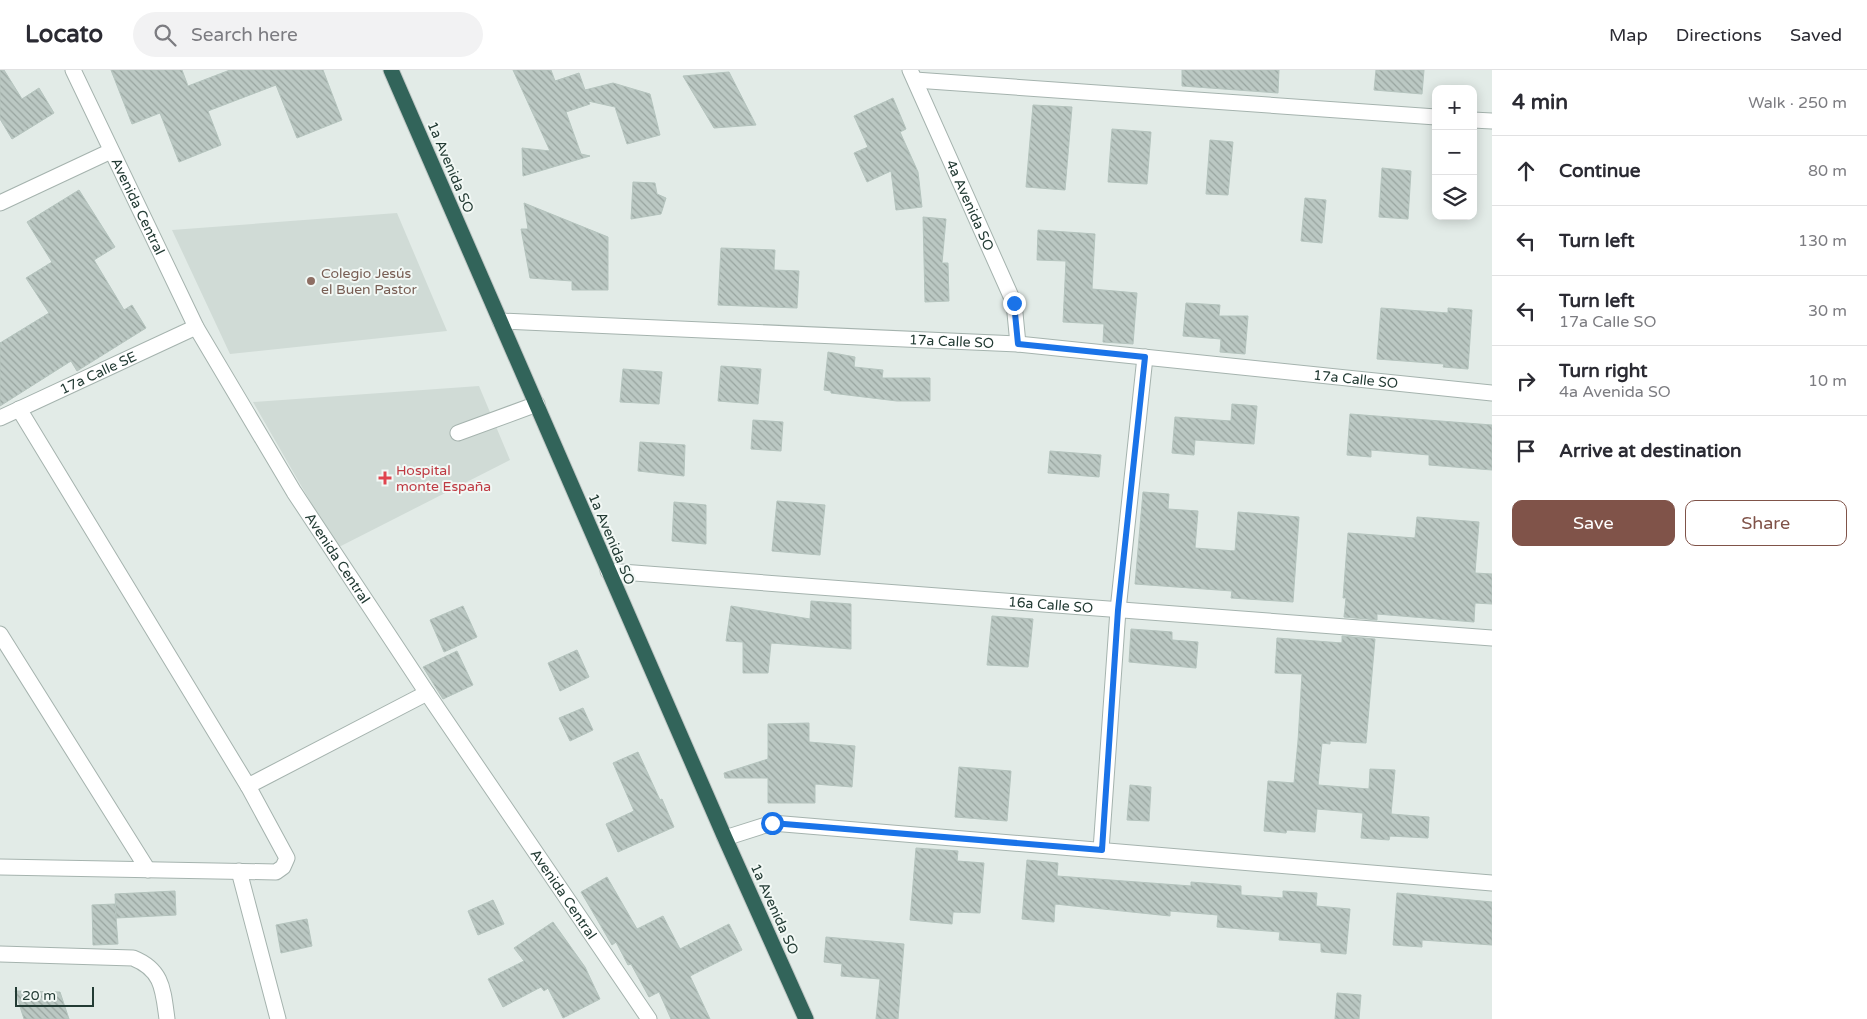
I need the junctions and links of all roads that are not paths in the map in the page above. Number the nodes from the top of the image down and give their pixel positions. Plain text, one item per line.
1 (72, 70) edge
2 (391, 70) edge
3 (912, 75) edge
4 (1432, 117) edge
5 (1477, 120) edge
6 (1492, 122) edge
7 (112, 151) junction
8 (0, 203) edge
9 (500, 321) junction
10 (196, 328) junction
11 (1018, 344) junction
12 (1145, 357) junction
13 (1492, 393) edge
14 (537, 404) junction
15 (19, 409) junction
16 (0, 418) edge
17 (458, 433) dead end
18 (608, 571) junction
19 (1118, 610) junction
20 (0, 634) edge
21 (1492, 638) edge
22 (427, 693) junction
23 (248, 786) junction
24 (725, 838) junction
25 (1102, 850) junction
26 (0, 867) edge
27 (148, 870) junction
28 (239, 871) junction
29 (1492, 883) edge
30 (0, 954) edge
31 (167, 1019) edge
32 (278, 1019) edge
33 (649, 1019) edge
34 (806, 1019) edge

1 - 7 street, Avenida Central
2 - 9 highway, 1a Avenida SO
3 - 4 street
3 - 11 street, 4a Avenida SO
5 - 6 street
7 - 8 street
7 - 10 street, Avenida Central
9 - 11 street, 17a Calle SO
9 - 14 highway, 1a Avenida SO
10 - 15 street, 17a Calle SE
10 - 22 street, Avenida Central
11 - 12 street, 17a Calle SO
12 - 13 street, 17a Calle SO
12 - 19 street
14 - 17 street
14 - 18 highway, 1a Avenida SO
15 - 16 street, 17a Calle SE
15 - 23 street
18 - 19 street, 16a Calle SO
18 - 24 highway, 1a Avenida SO
19 - 21 street, 16a Calle SO
19 - 25 street
20 - 27 street
22 - 23 street
22 - 33 street, Avenida Central
23 - 28 street
24 - 25 street
24 - 34 highway, 1a Avenida SO
25 - 29 street
26 - 27 street
27 - 28 street
28 - 32 street
30 - 31 street

